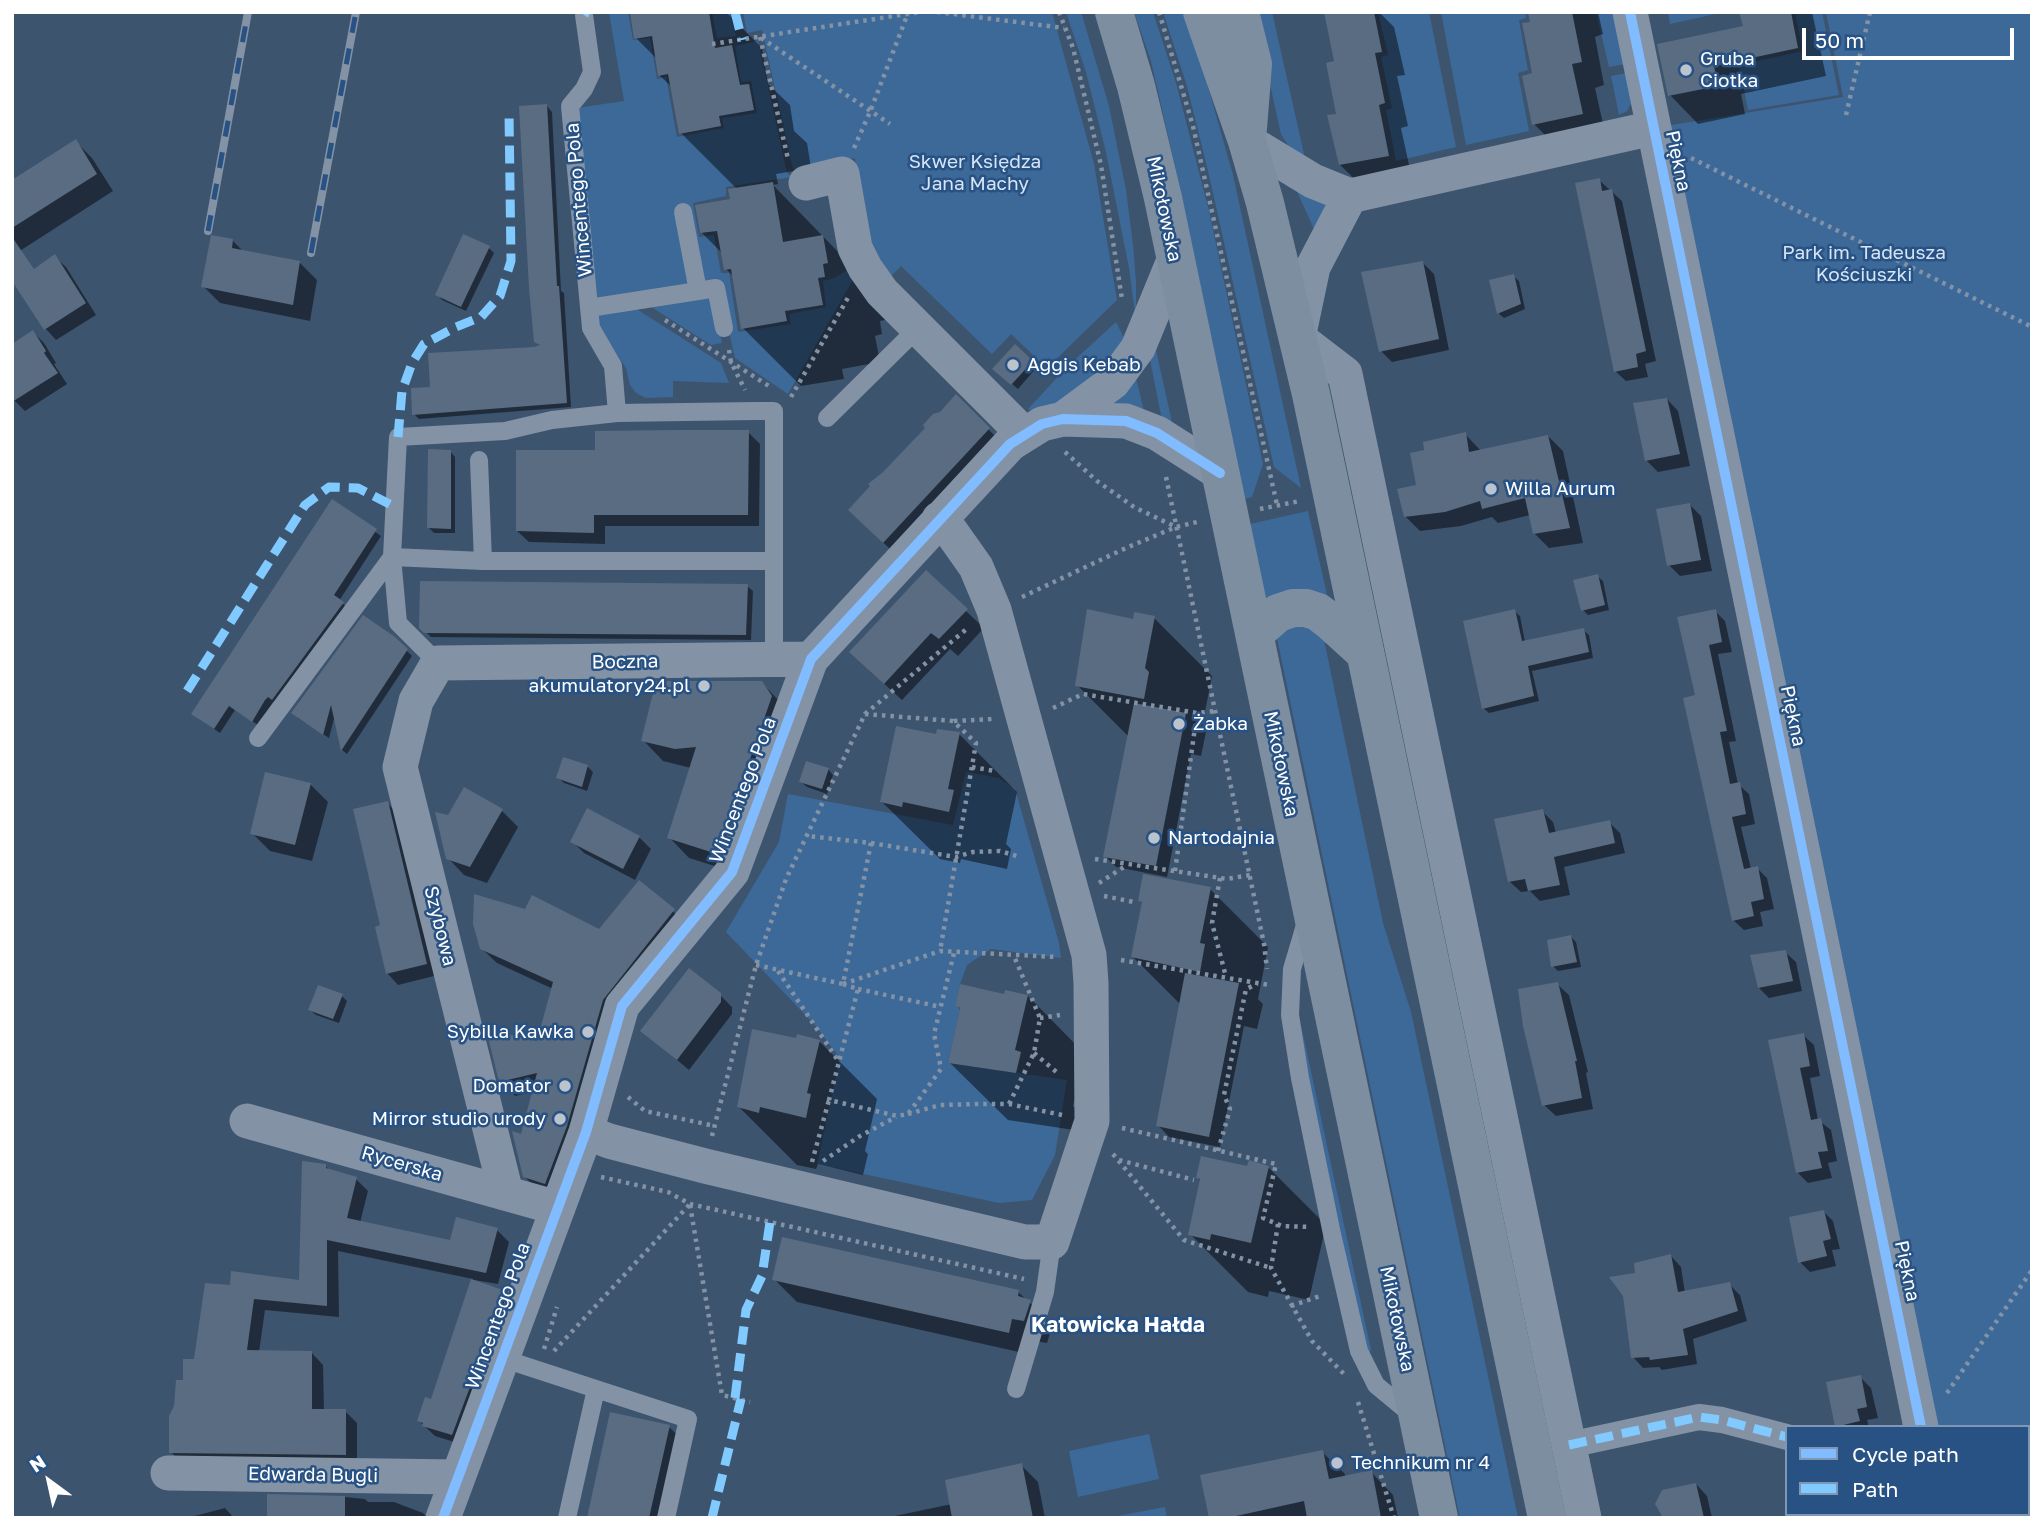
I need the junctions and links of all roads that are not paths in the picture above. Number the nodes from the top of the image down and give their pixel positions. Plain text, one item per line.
1 (1114, 12) edge
2 (1202, 12) edge
3 (1240, 12) edge
4 (1630, 12) edge
5 (584, 15) dead end
6 (1655, 134) junction
7 (1247, 141) junction
8 (806, 183) road end
9 (1349, 196) junction
10 (683, 212) dead end
11 (1175, 258) junction
12 (698, 291) junction
13 (589, 308) junction
14 (724, 328) road end
15 (918, 328) junction
16 (1298, 338) junction
17 (617, 412) junction
18 (827, 418) dead end
19 (1024, 434) junction
20 (1062, 434) junction
21 (479, 460) dead end
22 (1220, 473) junction
23 (939, 519) junction
24 (393, 557) junction
25 (483, 561) junction
26 (774, 561) junction
27 (1254, 634) junction
28 (1365, 653) junction
29 (811, 659) junction
30 (774, 660) junction
31 (438, 663) junction
32 (258, 738) dead end
33 (247, 1121) dead end
34 (586, 1132) junction
35 (506, 1193) junction
36 (558, 1208) junction
37 (1052, 1241) junction
38 (501, 1358) junction
39 (596, 1389) junction
40 (1016, 1389) dead end
41 (1921, 1425) edge
42 (1785, 1436) edge
43 (1552, 1449) junction
44 (168, 1473) dead end
45 (458, 1477) junction
46 (443, 1518) edge
47 (567, 1518) edge
48 (666, 1518) edge
49 (1439, 1518) edge
50 (1548, 1518) edge
51 (1584, 1518) edge

1 - 11 main road, Mikołowska
2 - 7 main road
3 - 7 main road
4 - 6 street, Piękna
5 - 13 lane, Wincentego Pola
6 - 9 street, Piękna
6 - 41 street, Piękna
7 - 9 street
7 - 16 main road
8 - 15 street
9 - 16 street
10 - 12 lane
11 - 20 street, Wincentego Pola
11 - 22 main road, Mikołowska
12 - 13 lane
12 - 14 lane
13 - 17 lane, Wincentego Pola
15 - 18 lane
15 - 19 street
16 - 28 main road
16 - 43 street
17 - 24 lane
17 - 26 lane
19 - 20 street, Wincentego Pola
19 - 23 street, Wincentego Pola
20 - 22 street, Wincentego Pola
21 - 25 lane
22 - 27 main road, Mikołowska
23 - 29 street, Wincentego Pola
23 - 37 street
24 - 25 lane
24 - 31 lane
24 - 32 lane
25 - 26 lane
26 - 30 lane
27 - 28 main road
27 - 49 main road, Mikołowska
28 - 43 main road
29 - 30 street, Boczna
29 - 34 street, Wincentego Pola
30 - 31 street, Boczna
31 - 35 street, Szybowa
33 - 35 street, Rycerska
34 - 36 street, Wincentego Pola
34 - 37 street
35 - 36 street, Rycerska
36 - 38 street, Wincentego Pola
37 - 40 lane
38 - 39 lane
38 - 45 street, Wincentego Pola
39 - 47 lane
39 - 48 lane
42 - 43 street
43 - 50 main road
43 - 51 street
44 - 45 street, Edwarda Bugli
45 - 46 street, Wincentego Pola

